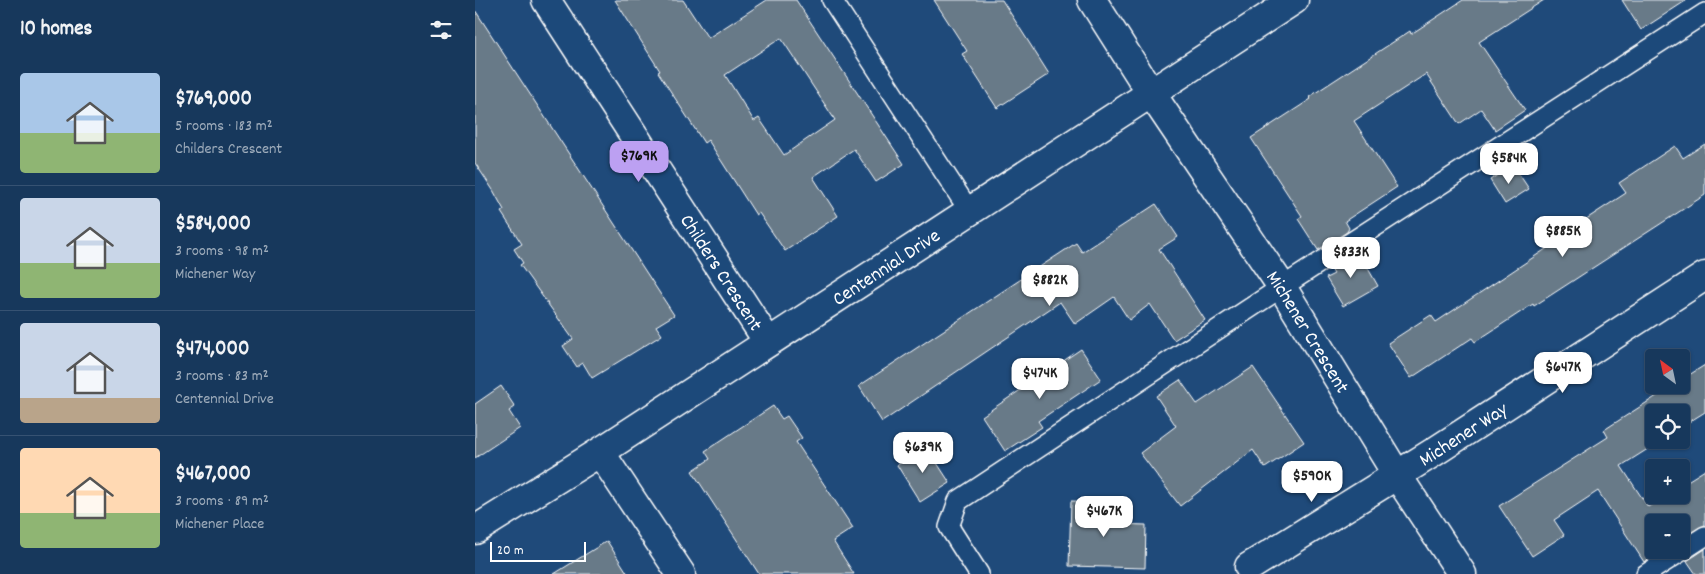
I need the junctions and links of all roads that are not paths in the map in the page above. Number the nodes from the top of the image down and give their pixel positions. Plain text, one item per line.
1 (546, 0) edge
2 (832, 0) edge
3 (1091, 0) edge
4 (1294, 0) edge
5 (1705, 13) edge
6 (1151, 94) junction
7 (970, 212) junction
8 (1705, 276) edge
9 (1281, 287) junction
10 (767, 342) junction
11 (600, 452) junction
12 (1397, 475) junction
13 (475, 530) edge
14 (1705, 536) edge
15 (1249, 567) dead end
16 (681, 574) edge
17 (979, 574) edge
18 (1462, 574) edge
19 (1646, 574) edge

1 - 10 street, Childers Crescent
2 - 7 lane
3 - 6 street, Michener Crescent
4 - 6 street, Centennial Drive
5 - 9 lane
6 - 7 street, Centennial Drive
6 - 9 street, Michener Crescent
7 - 10 street, Centennial Drive
8 - 12 street, Michener Way
9 - 12 street, Michener Crescent
9 - 17 lane
10 - 11 street, Centennial Drive
11 - 13 street, Centennial Drive
11 - 16 street
12 - 15 street, Michener Way
12 - 18 street, Michener Crescent
14 - 19 lane

